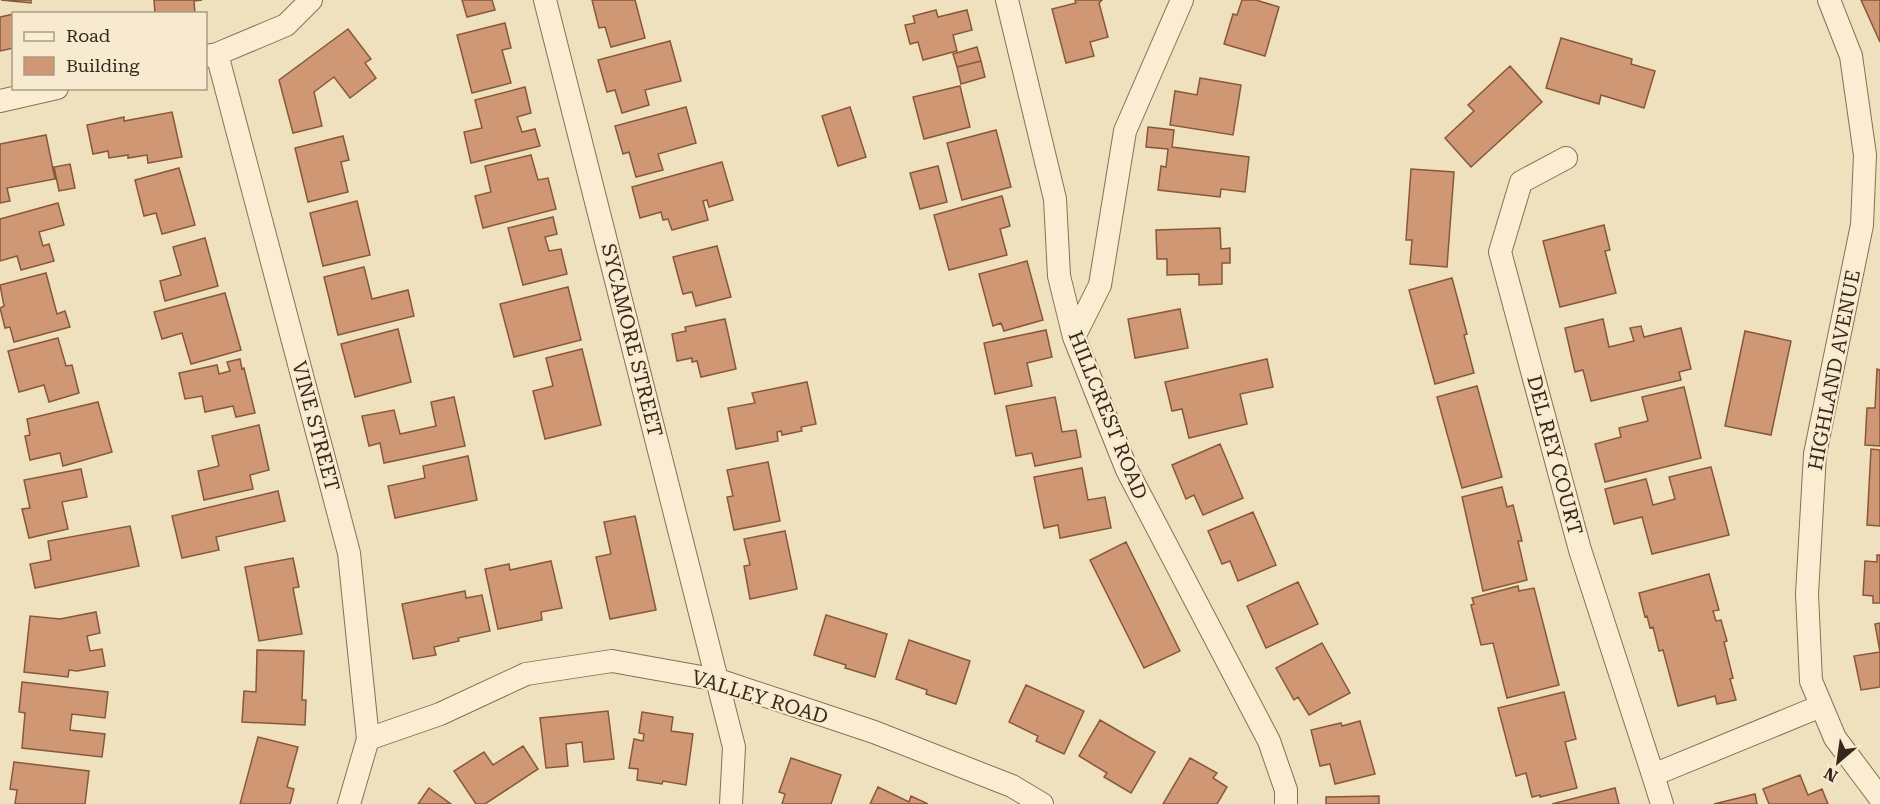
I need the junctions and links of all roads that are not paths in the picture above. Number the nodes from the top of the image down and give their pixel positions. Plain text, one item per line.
1 (311, 0) edge
2 (545, 0) edge
3 (1007, 0) edge
4 (1182, 0) edge
5 (1829, 0) edge
6 (211, 55) edge
7 (48, 90) edge
8 (0, 101) edge
9 (1566, 158) dead end
10 (1074, 338) junction
11 (718, 680) junction
12 (1821, 706) junction
13 (368, 739) junction
14 (1653, 775) junction
15 (1880, 798) edge
16 (349, 804) edge
17 (731, 804) edge
18 (1042, 804) edge
19 (1286, 804) edge
20 (1662, 804) edge

1 - 6 street
2 - 11 street, SYCAMORE STREET
3 - 10 street, HILLCREST ROAD
4 - 10 street
5 - 12 street, HIGHLAND AVENUE
6 - 13 street, VINE STREET
7 - 8 street
9 - 14 street, DEL REY COURT
10 - 19 street, HILLCREST ROAD
11 - 13 street, VALLEY ROAD
11 - 17 street, SYCAMORE STREET
11 - 18 street, VALLEY ROAD
12 - 14 street
12 - 15 street, HIGHLAND AVENUE
13 - 16 street, VINE STREET
14 - 20 street, DEL REY COURT

